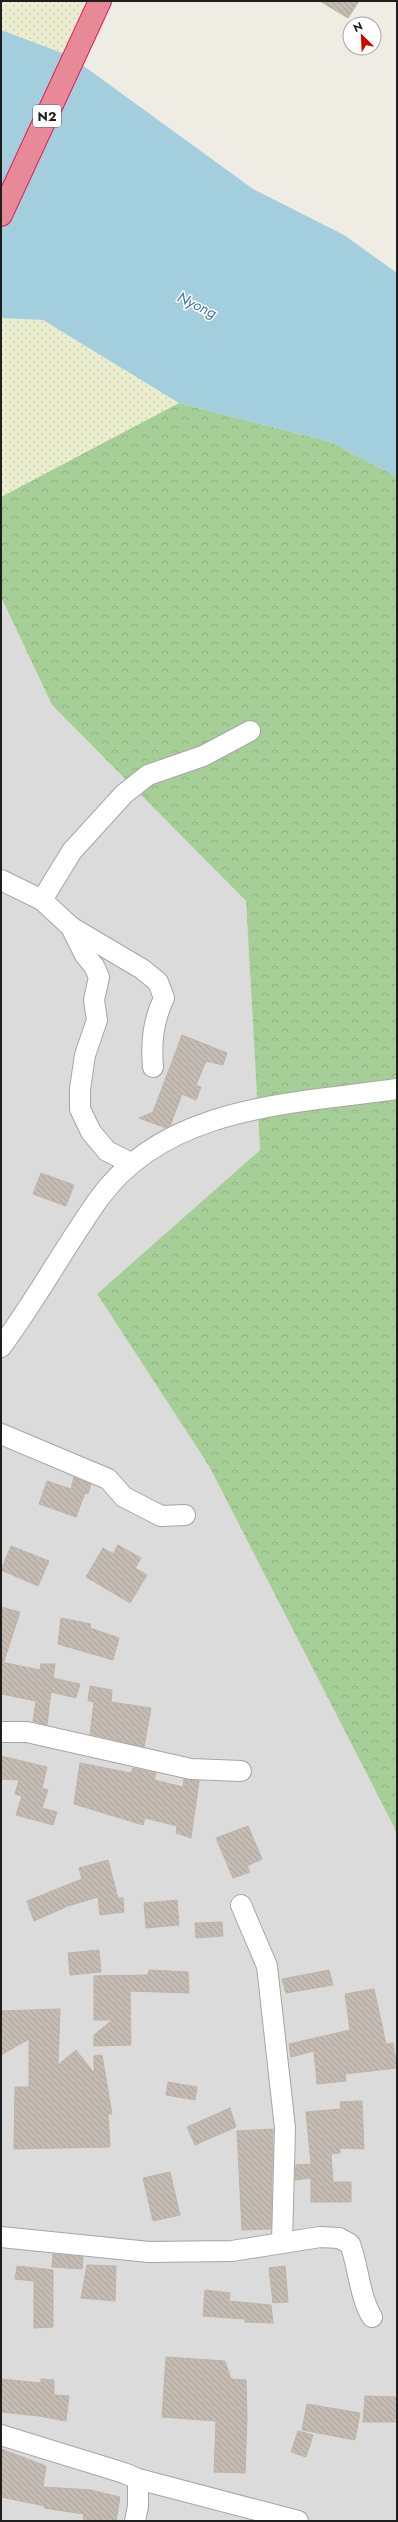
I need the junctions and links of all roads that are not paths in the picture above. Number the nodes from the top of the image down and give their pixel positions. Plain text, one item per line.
1 (97, 9) edge
2 (1, 216) edge
3 (250, 731) dead end
4 (1, 880) edge
5 (42, 900) junction
6 (71, 927) junction
7 (153, 1068) dead end
8 (397, 1089) edge
9 (130, 1163) junction
10 (1, 1347) edge
11 (1, 1434) edge
12 (185, 1515) dead end
13 (1, 1732) edge
14 (241, 1771) dead end
15 (241, 1905) dead end
16 (1, 2237) edge
17 (282, 2242) junction
18 (372, 2317) dead end
19 (1, 2435) edge
20 (138, 2480) junction
21 (135, 2521) edge
22 (298, 2521) edge

1 - 2 highway, N2
3 - 5 street
4 - 5 street
5 - 6 street
6 - 7 street
6 - 9 street
8 - 9 street
9 - 10 street
11 - 12 street
13 - 14 street
15 - 17 street
16 - 17 street
17 - 18 street
19 - 20 street
20 - 21 street
20 - 22 street

